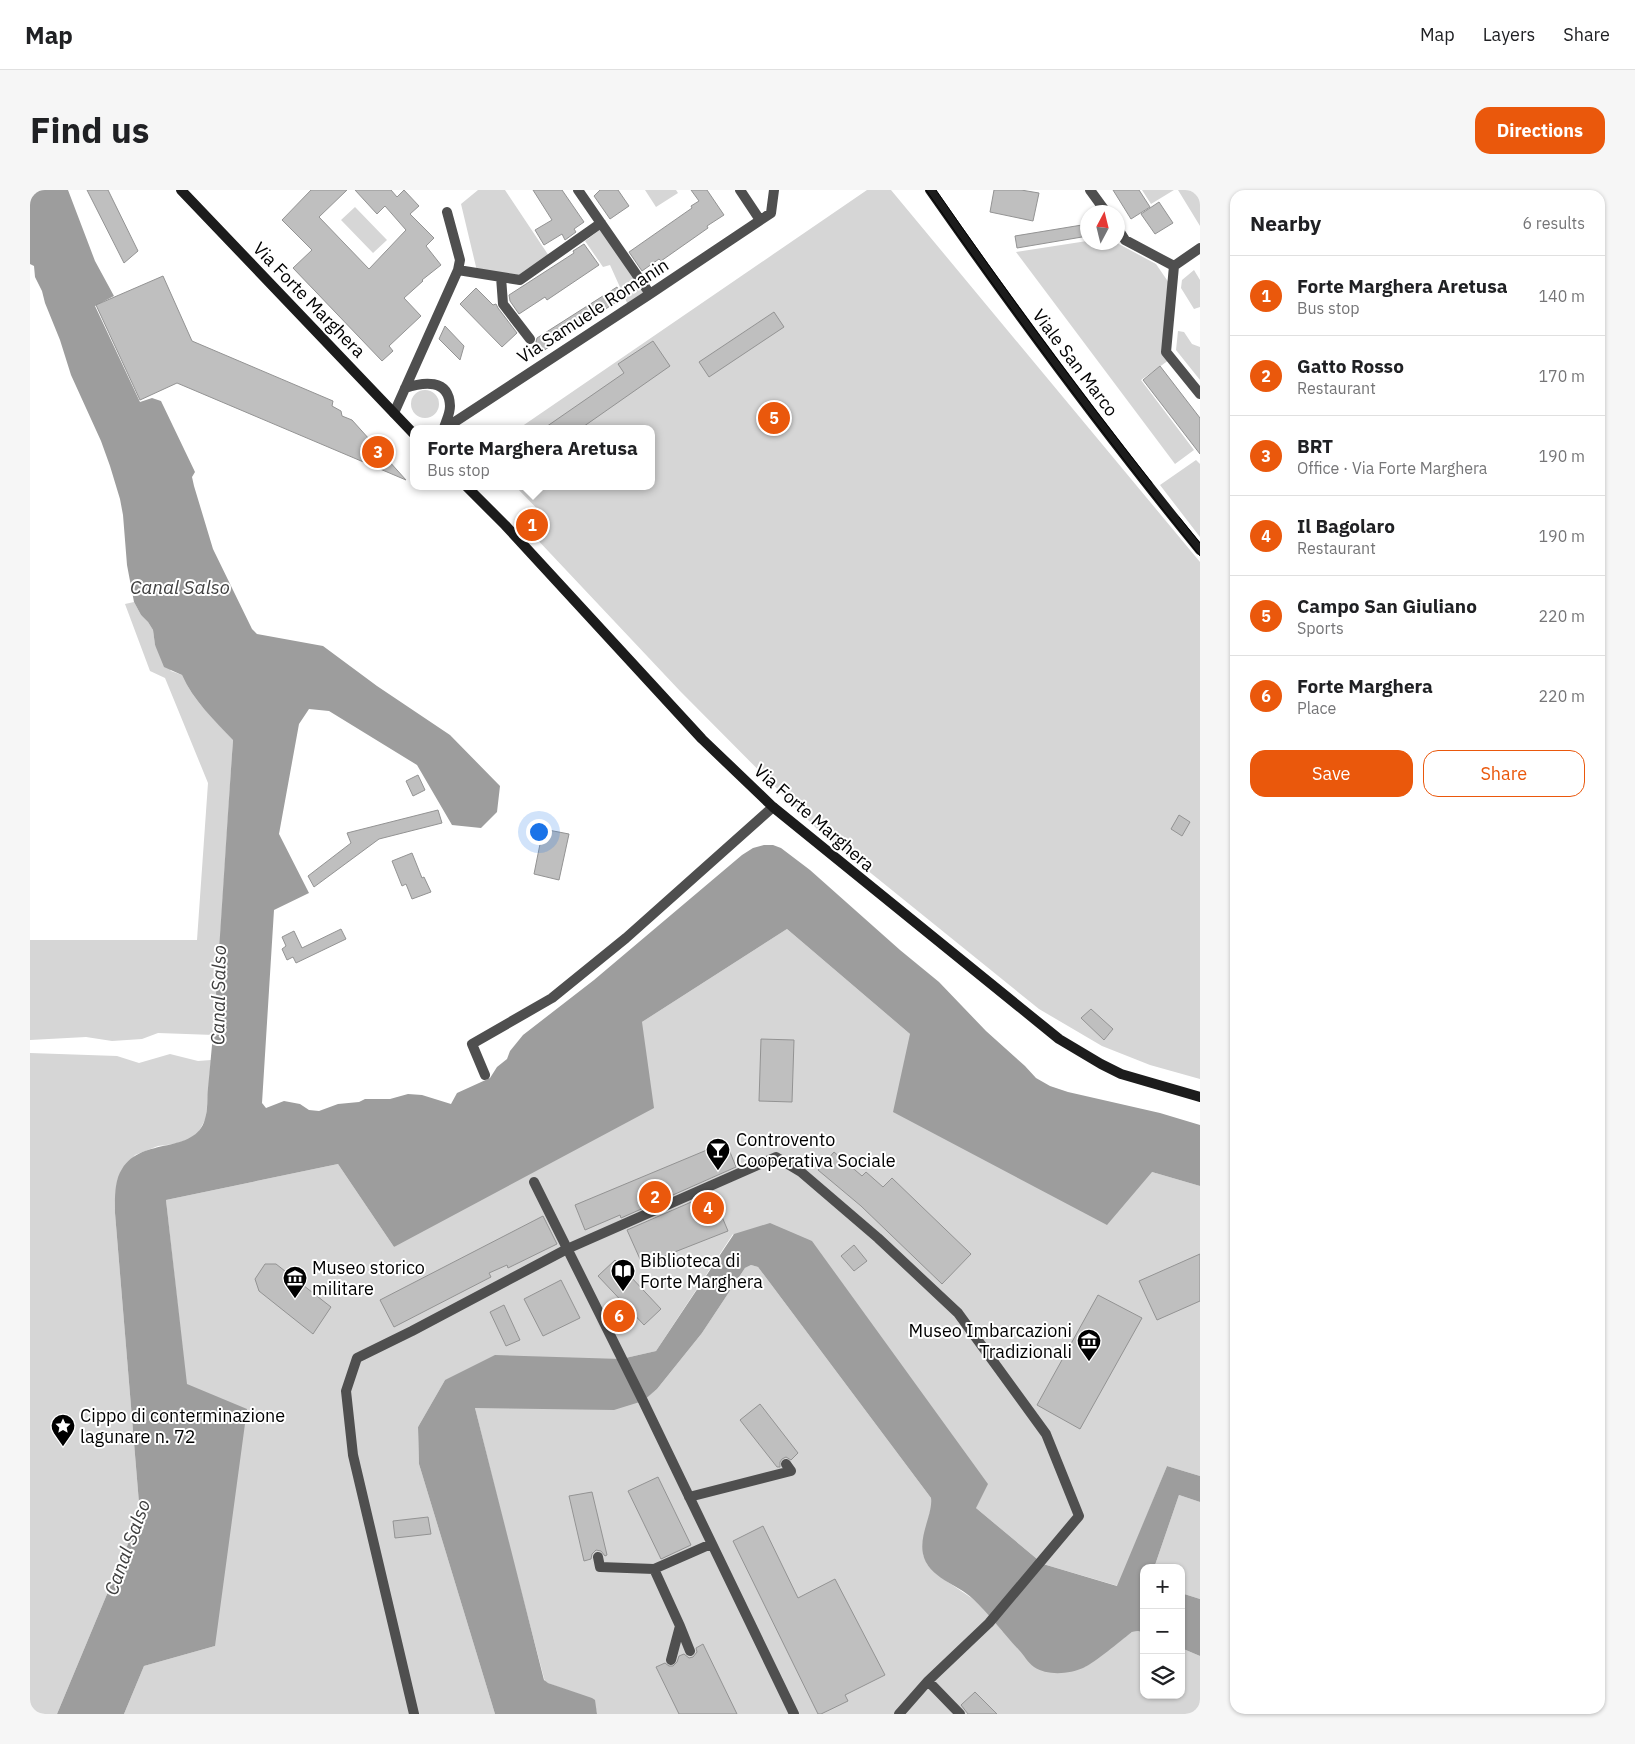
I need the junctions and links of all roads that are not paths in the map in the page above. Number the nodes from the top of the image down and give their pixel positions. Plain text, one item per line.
1 (181, 190) edge
2 (578, 190) edge
3 (740, 190) edge
4 (774, 190) edge
5 (930, 190) edge
6 (1090, 190) edge
7 (1101, 205) edge
8 (447, 212) dead end
9 (760, 220) junction
10 (601, 223) junction
11 (1125, 239) edge
12 (1200, 248) edge
13 (1174, 266) junction
14 (458, 270) junction
15 (501, 277) junction
16 (650, 294) junction
17 (530, 339) dead end
18 (405, 388) junction
19 (1200, 394) edge
20 (394, 413) junction
21 (446, 425) edge
22 (450, 425) edge
23 (410, 430) edge
24 (470, 490) edge
25 (1200, 550) edge
26 (772, 807) junction
27 (485, 1075) dead end
28 (1200, 1097) edge
29 (534, 1182) dead end
30 (567, 1249) junction
31 (786, 1464) dead end
32 (689, 1497) junction
33 (711, 1544) junction
34 (598, 1557) dead end
35 (654, 1569) junction
36 (680, 1626) junction
37 (690, 1651) dead end
38 (671, 1660) dead end
39 (928, 1681) junction
40 (414, 1714) edge
41 (794, 1714) edge
42 (899, 1714) edge
43 (960, 1714) edge

1 - 20 street, Via Forte Marghera
2 - 10 street
3 - 9 street
4 - 9 street, Via Samuele Romanin
5 - 25 street, Viale San Marco
6 - 7 street
8 - 14 street
9 - 16 street, Via Samuele Romanin
10 - 15 street
10 - 16 street
11 - 13 street
12 - 13 street
13 - 19 street
14 - 15 street
14 - 18 street
15 - 17 street
16 - 22 street, Via Samuele Romanin
18 - 20 street
18 - 21 street
20 - 23 street, Via Forte Marghera
24 - 26 street, Via Forte Marghera
26 - 27 street
26 - 28 street, Via Forte Marghera
29 - 30 street
30 - 32 street
30 - 39 street
30 - 40 street
31 - 32 street
32 - 33 street
33 - 35 street
33 - 41 street
34 - 35 street
35 - 36 street
36 - 37 street
36 - 38 street
39 - 42 street
39 - 43 street

